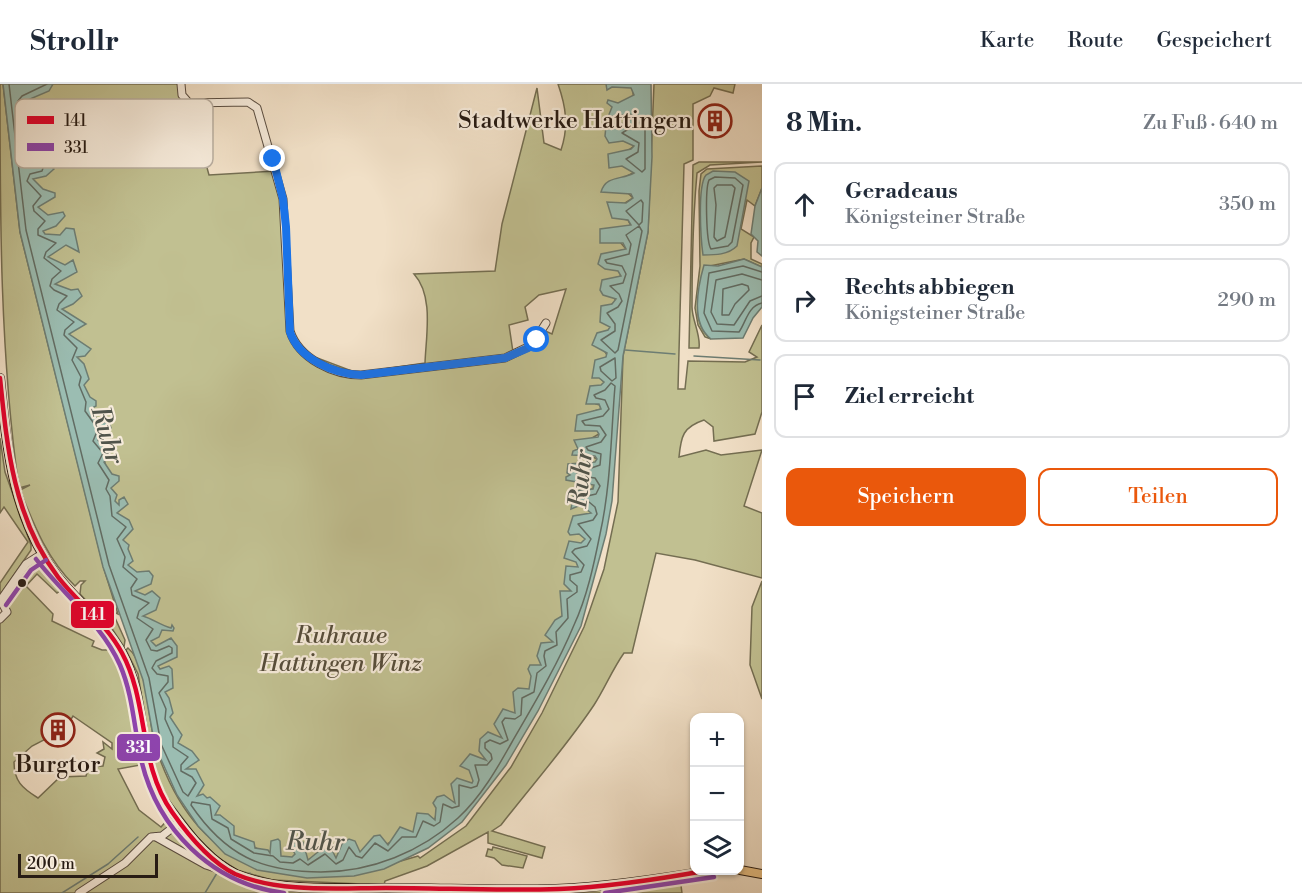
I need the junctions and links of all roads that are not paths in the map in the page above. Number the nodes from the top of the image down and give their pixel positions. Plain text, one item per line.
1 (181, 84) edge
2 (184, 99) edge
3 (213, 103) edge
4 (546, 323) dead end
5 (0, 378) edge
6 (42, 554) junction
7 (0, 601) edge
8 (0, 619) edge
9 (180, 822) junction
10 (156, 837) junction
11 (222, 865) junction
12 (744, 871) edge
13 (690, 874) edge
14 (762, 874) edge
15 (80, 893) edge

1 - 2 street
3 - 4 street
5 - 6 main road
6 - 7 street
6 - 9 main road
7 - 8 street
9 - 10 street
9 - 11 main road
10 - 11 street
10 - 15 street
11 - 13 main road
12 - 14 main road

